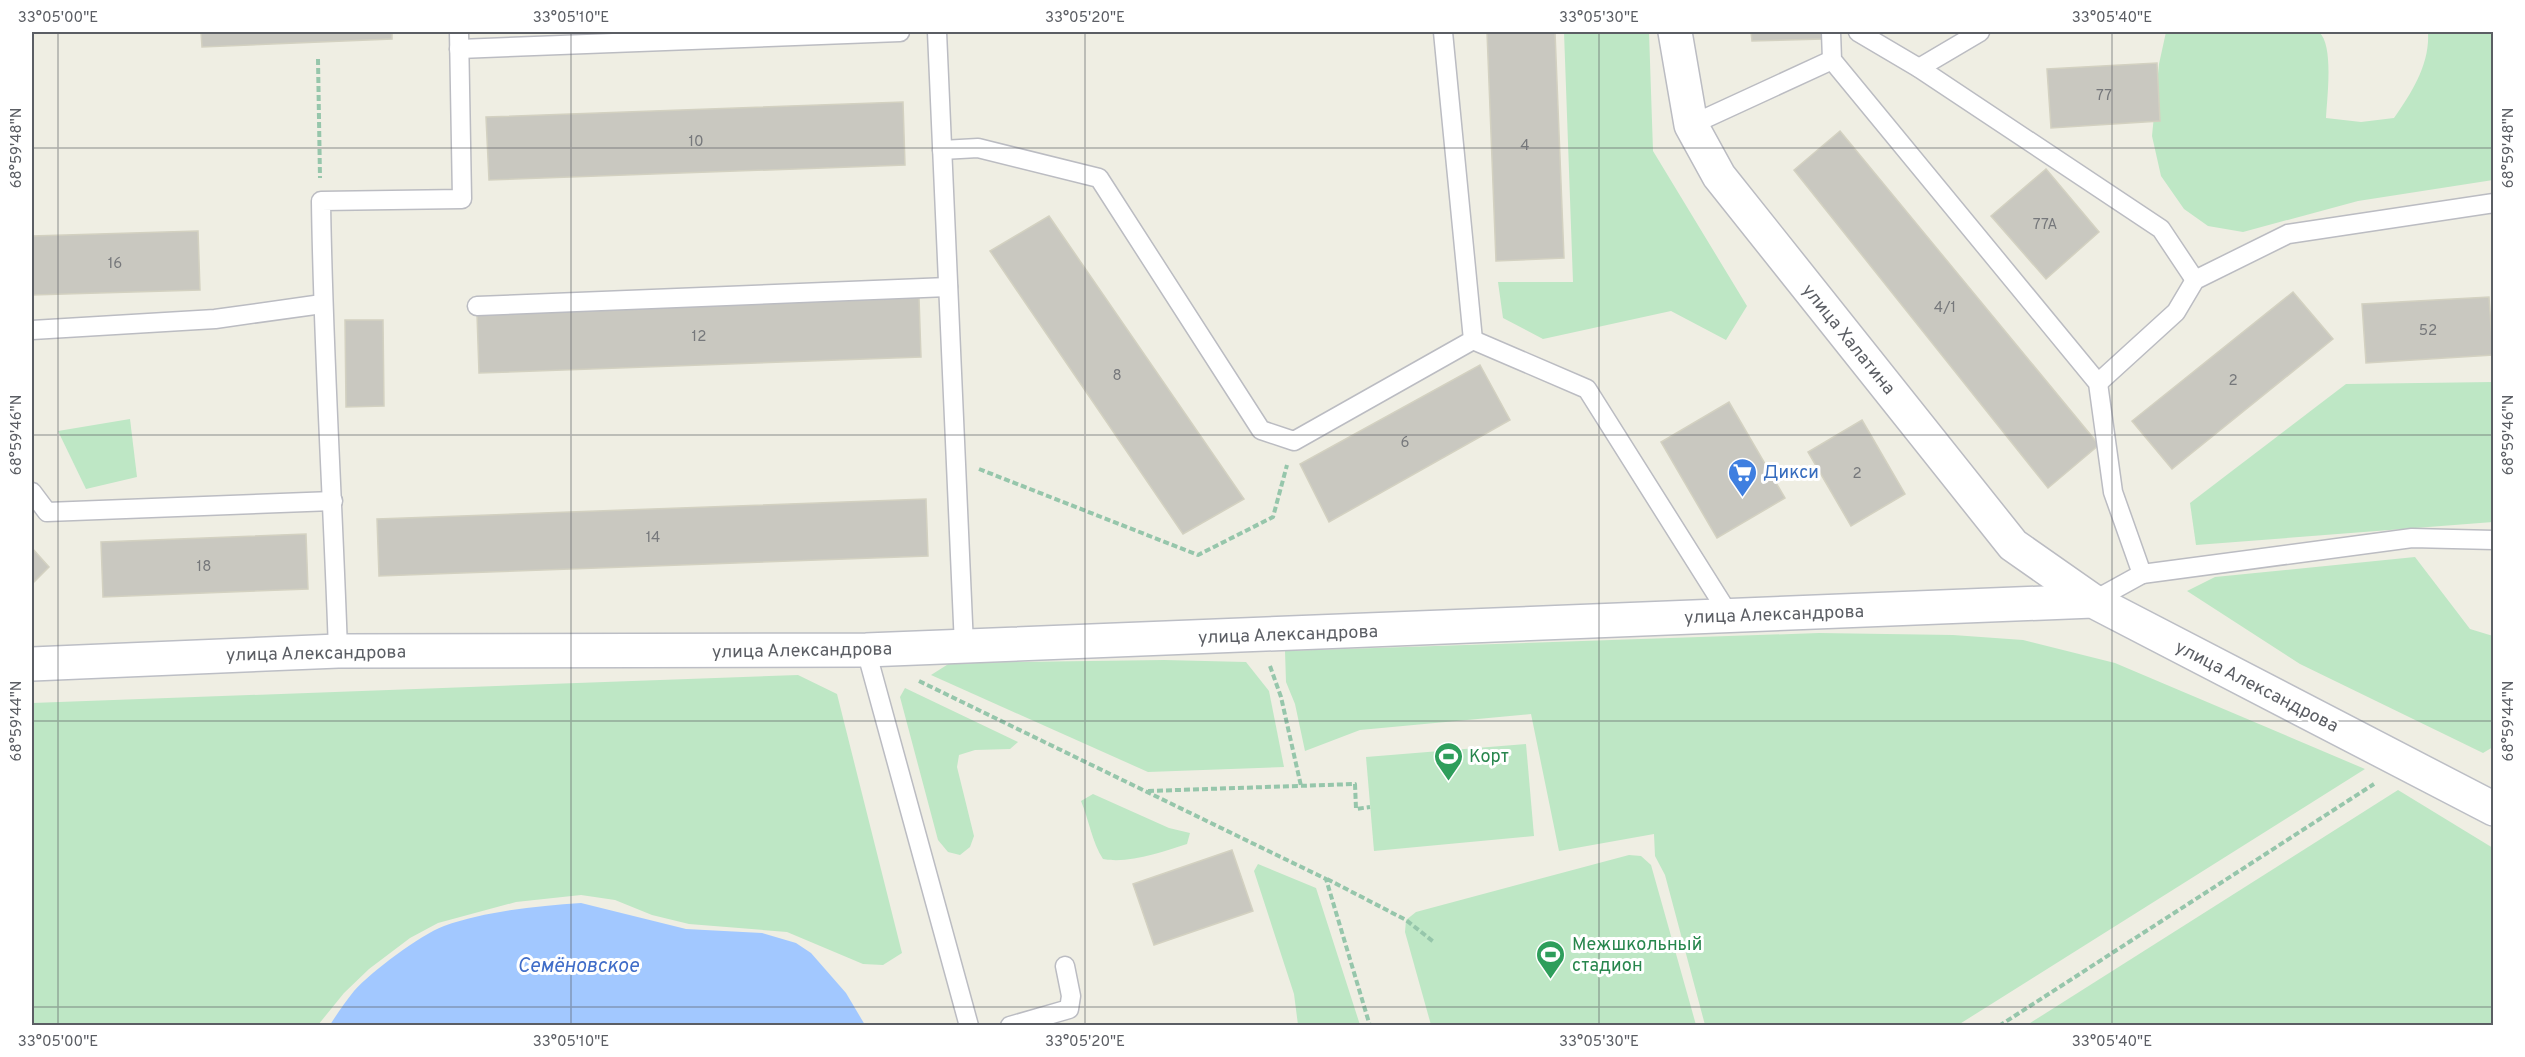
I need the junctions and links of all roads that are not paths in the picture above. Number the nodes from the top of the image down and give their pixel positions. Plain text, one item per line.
1 (900, 32) edge
2 (937, 32) edge
3 (1443, 32) edge
4 (1675, 32) edge
5 (1832, 32) edge
6 (1858, 32) edge
7 (1980, 32) edge
8 (459, 40) edge
9 (1832, 60) junction
10 (1919, 68) junction
11 (1691, 125) junction
12 (942, 150) junction
13 (2493, 203) edge
14 (2194, 280) junction
15 (948, 287) junction
16 (322, 304) junction
17 (477, 306) dead end
18 (32, 330) edge
19 (1473, 340) junction
20 (2098, 383) junction
21 (32, 492) edge
22 (333, 501) junction
23 (2493, 540) edge
24 (2142, 574) junction
25 (2093, 601) junction
26 (1730, 616) junction
27 (964, 646) junction
28 (866, 650) junction
29 (338, 651) junction
30 (32, 664) edge
31 (2493, 809) edge
32 (1065, 966) dead end
33 (969, 1026) edge
34 (1010, 1026) edge

1 - 8 lane
2 - 12 lane
3 - 19 lane
4 - 11 street, улица Халатина
5 - 9 lane
6 - 10 lane
7 - 10 lane
8 - 16 lane
9 - 11 lane
9 - 20 lane
10 - 14 lane
11 - 25 street, улица Халатина
12 - 15 lane
12 - 19 lane
13 - 14 lane
14 - 20 lane
15 - 17 lane
15 - 27 lane
16 - 18 lane
16 - 22 lane
19 - 26 lane
20 - 24 lane
21 - 22 lane
22 - 29 lane
23 - 24 lane
24 - 25 lane
25 - 26 street, улица Александрова
25 - 31 street, улица Александрова
26 - 27 street, улица Александрова
27 - 28 street, улица Александрова
28 - 29 street, улица Александрова
28 - 33 lane
29 - 30 street, улица Александрова
32 - 34 lane

